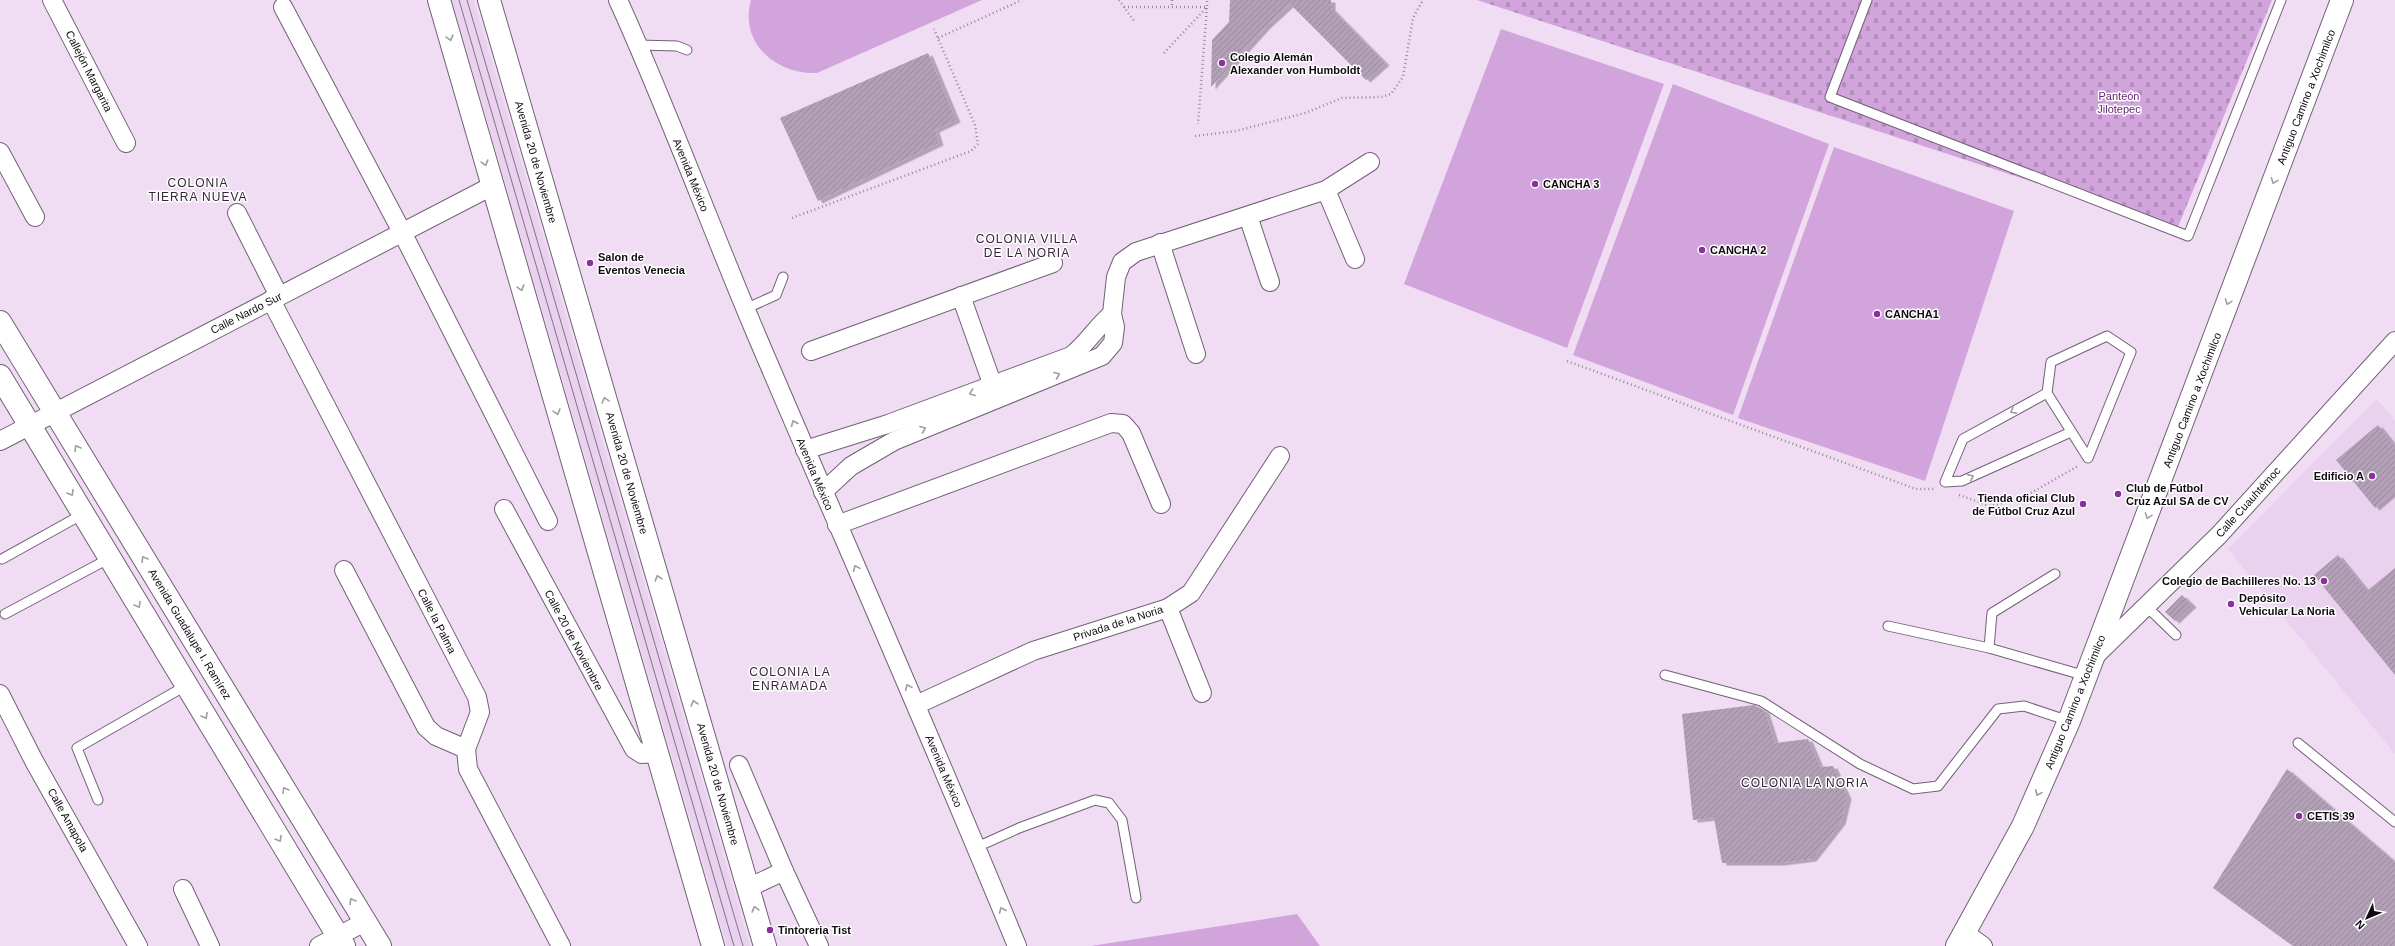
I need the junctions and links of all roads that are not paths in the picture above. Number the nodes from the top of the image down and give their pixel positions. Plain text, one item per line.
1 (52, 0) edge
2 (439, 0) edge
3 (489, 0) edge
4 (618, 0) edge
5 (1867, 0) edge
6 (2281, 0) edge
7 (2342, 0) edge
8 (284, 7) dead end
9 (638, 45) junction
10 (687, 50) dead end
11 (126, 143) dead end
12 (0, 152) edge
13 (1370, 162) dead end
14 (492, 186) junction
15 (1326, 190) junction
16 (237, 213) dead end
17 (1248, 216) junction
18 (35, 217) dead end
19 (402, 232) junction
20 (1160, 243) junction
21 (1355, 259) dead end
22 (1053, 263) dead end
23 (783, 277) dead end
24 (1270, 282) dead end
25 (961, 296) junction
26 (275, 298) junction
27 (745, 309) junction
28 (0, 322) edge
29 (2395, 341) edge
30 (811, 351) dead end
31 (1196, 354) dead end
32 (0, 376) edge
33 (1031, 378) junction
34 (993, 386) junction
35 (2047, 393) junction
36 (952, 409) junction
37 (55, 412) junction
38 (888, 424) junction
39 (29, 425) junction
40 (2071, 432) junction
41 (0, 441) edge
42 (894, 441) junction
43 (805, 450) junction
44 (1280, 456) dead end
45 (823, 492) junction
46 (1161, 504) dead end
47 (504, 509) dead end
48 (83, 514) junction
49 (548, 521) dead end
50 (837, 525) junction
51 (110, 558) junction
52 (2, 559) dead end
53 (344, 570) dead end
54 (2055, 574) dead end
55 (2146, 606) junction
56 (1168, 608) junction
57 (5, 614) dead end
58 (1888, 626) dead end
59 (2176, 635) dead end
60 (1989, 648) junction
61 (2094, 656) junction
62 (1665, 675) dead end
63 (2086, 676) junction
64 (187, 685) junction
65 (1202, 693) dead end
66 (0, 694) edge
67 (916, 705) junction
68 (2070, 721) junction
69 (2298, 743) dead end
70 (466, 749) junction
71 (656, 753) junction
72 (739, 766) dead end
73 (98, 800) dead end
74 (2395, 822) edge
75 (977, 848) junction
76 (784, 871) junction
77 (748, 888) junction
78 (183, 889) dead end
79 (1136, 898) dead end
80 (365, 922) junction
81 (1961, 939) edge
82 (334, 943) edge
83 (138, 946) edge
84 (210, 946) edge
85 (380, 946) edge
86 (561, 946) edge
87 (713, 946) edge
88 (766, 946) edge
89 (819, 946) edge
90 (1017, 946) edge
91 (1983, 946) edge

1 - 11 street, Callejón Margarita
2 -> 14 main road
77 -> 3 main road, Avenida 20 de Noviembre
4 - 9 street, Avenida México
5 - 6 lane
7 -> 61 main road, Antiguo Camino a Xochimilco
8 - 19 street
9 - 10 lane
9 - 27 street, Avenida México
12 - 18 street
13 - 15 street
14 - 19 street, Calle Nardo Sur
14 -> 71 main road
15 - 17 street
15 - 21 street
16 - 26 street, Calle la Palma
17 - 20 street
17 - 24 street
19 - 26 street, Calle Nardo Sur
19 - 49 street
20 - 31 street
20 - 33 street
22 - 25 street
23 - 27 lane
25 - 30 street
25 - 34 street
26 - 37 street, Calle Nardo Sur
26 - 70 street, Calle la Palma
43 -> 27 street, Avenida México
28 - 37 main road, Avenida Guadalupe I. Ramírez
29 - 55 street, Calle Cuauhtémoc
32 - 39 main road
33 - 34 street
33 - 36 street
34 -> 36 street
35 - 40 lane
35 - 40 lane
35 -> 40 lane
36 - 38 street
42 -> 36 street
37 - 39 street, Calle Nardo Sur
80 -> 37 main road, Avenida Guadalupe I. Ramírez
38 - 42 street
38 - 43 street
39 - 41 street, Calle Nardo Sur
39 -> 48 main road
42 - 45 street
43 - 45 street, Avenida México
44 - 56 street, Privada de la Noria
45 - 50 street, Avenida México
46 - 50 street
47 - 71 street, Calle 20 de Noviembre
48 - 51 main road
48 - 52 lane
67 -> 50 street, Avenida México
51 - 57 lane
51 -> 64 main road
53 - 70 street
54 - 60 lane
55 - 59 lane
55 - 61 street, Calle Cuauhtémoc
56 - 65 street
56 - 67 street, Privada de la Noria
58 - 60 lane
60 - 63 lane
61 - 63 main road, Antiguo Camino a Xochimilco
62 - 68 lane
63 - 68 main road, Antiguo Camino a Xochimilco
64 - 73 lane
64 -> 82 main road
66 - 83 street, Calle Amapola
67 - 75 street, Avenida México
68 -> 81 main road, Antiguo Camino a Xochimilco
69 - 74 lane
70 - 86 street, Calle la Palma
71 - 87 main road
72 - 76 street
75 - 79 lane
90 -> 75 street, Avenida México
76 - 77 street
76 - 89 street
88 -> 77 main road, Avenida 20 de Noviembre
78 - 84 street
80 - 82 street
80 - 85 main road, Avenida Guadalupe I. Ramírez
81 - 91 street

